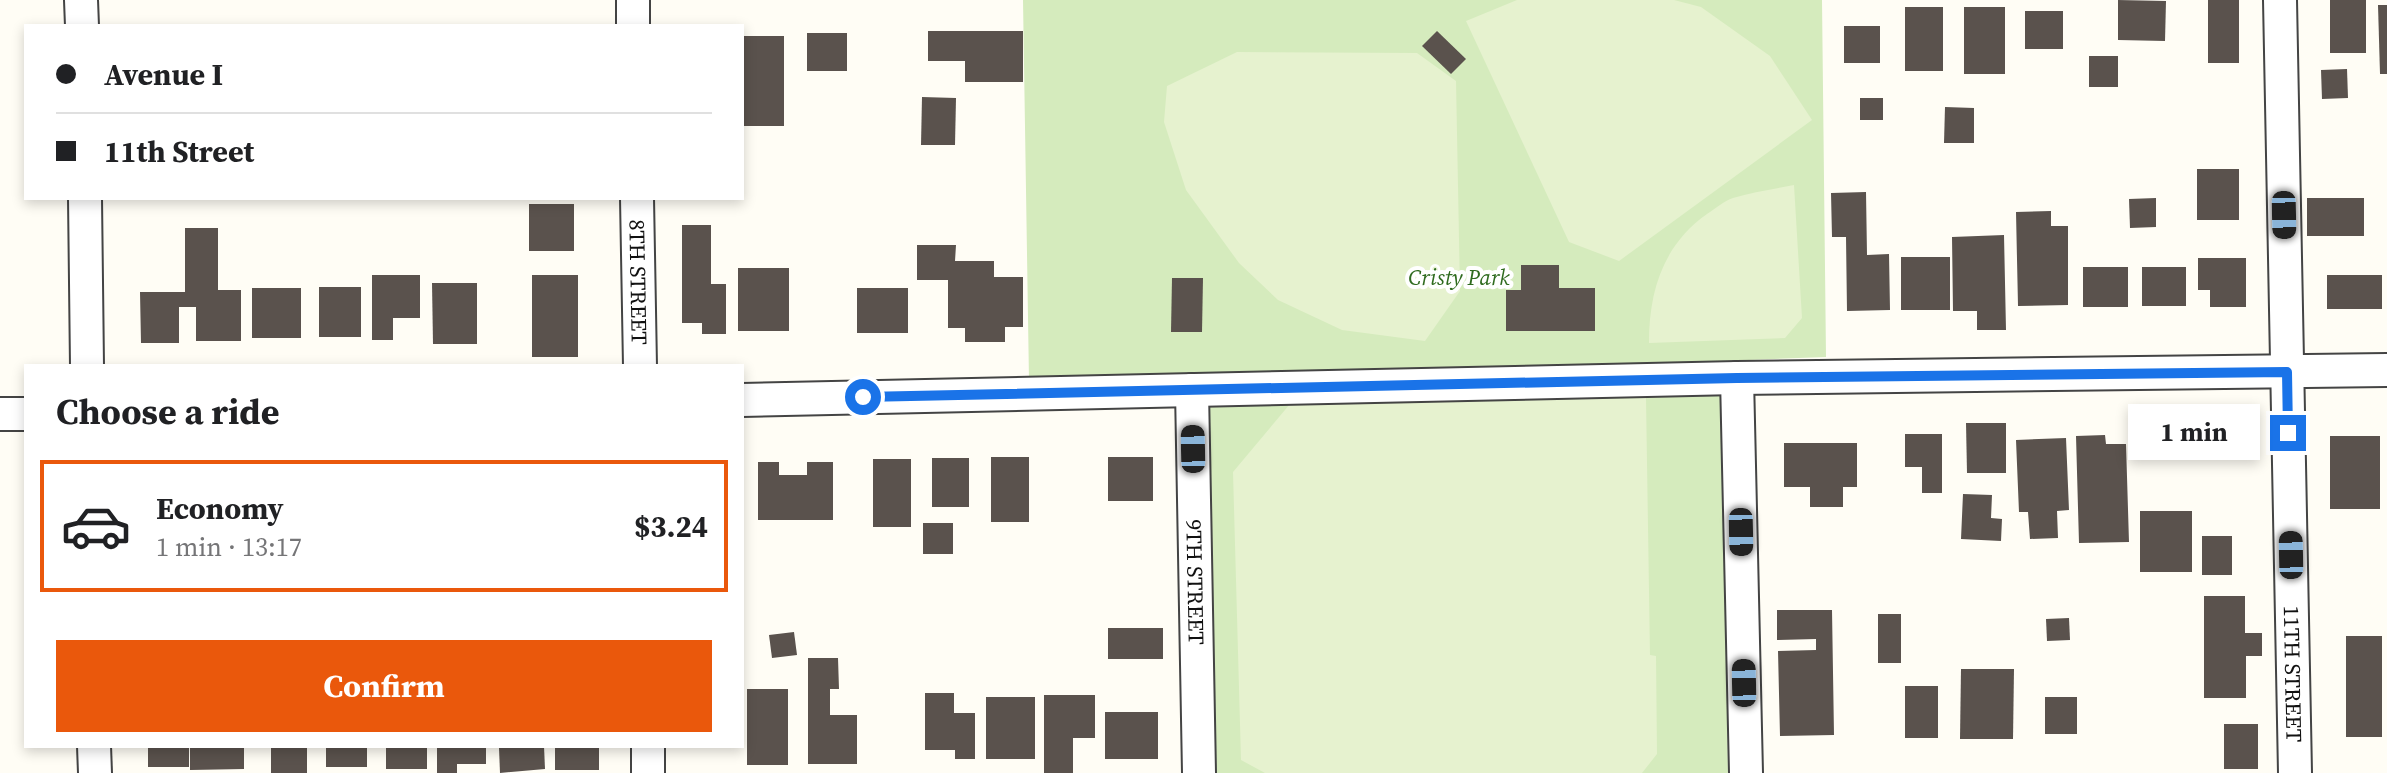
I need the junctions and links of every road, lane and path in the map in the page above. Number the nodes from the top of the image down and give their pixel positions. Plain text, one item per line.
1 (81, 0) edge
2 (633, 0) edge
3 (2280, 0) edge
4 (82, 24) edge
5 (633, 24) edge
6 (85, 200) edge
7 (637, 200) edge
8 (87, 364) edge
9 (640, 364) edge
10 (2387, 370) edge
11 (2287, 372) junction
12 (1737, 378) junction
13 (1192, 390) junction
14 (744, 400) edge
15 (0, 414) edge
16 (24, 414) edge
17 (94, 748) edge
18 (648, 748) edge
19 (95, 773) edge
20 (648, 773) edge
21 (1199, 773) edge
22 (1746, 773) edge
23 (2295, 773) edge

1 - 4 street
2 - 5 street
3 - 11 street, 11TH STREET
6 - 8 street
7 - 9 street, 8TH STREET
10 - 11 street
11 - 12 street
11 - 23 street, 11TH STREET
12 - 13 street
12 - 22 street
13 - 14 street
13 - 21 street, 9TH STREET
15 - 16 street
17 - 19 street
18 - 20 street

